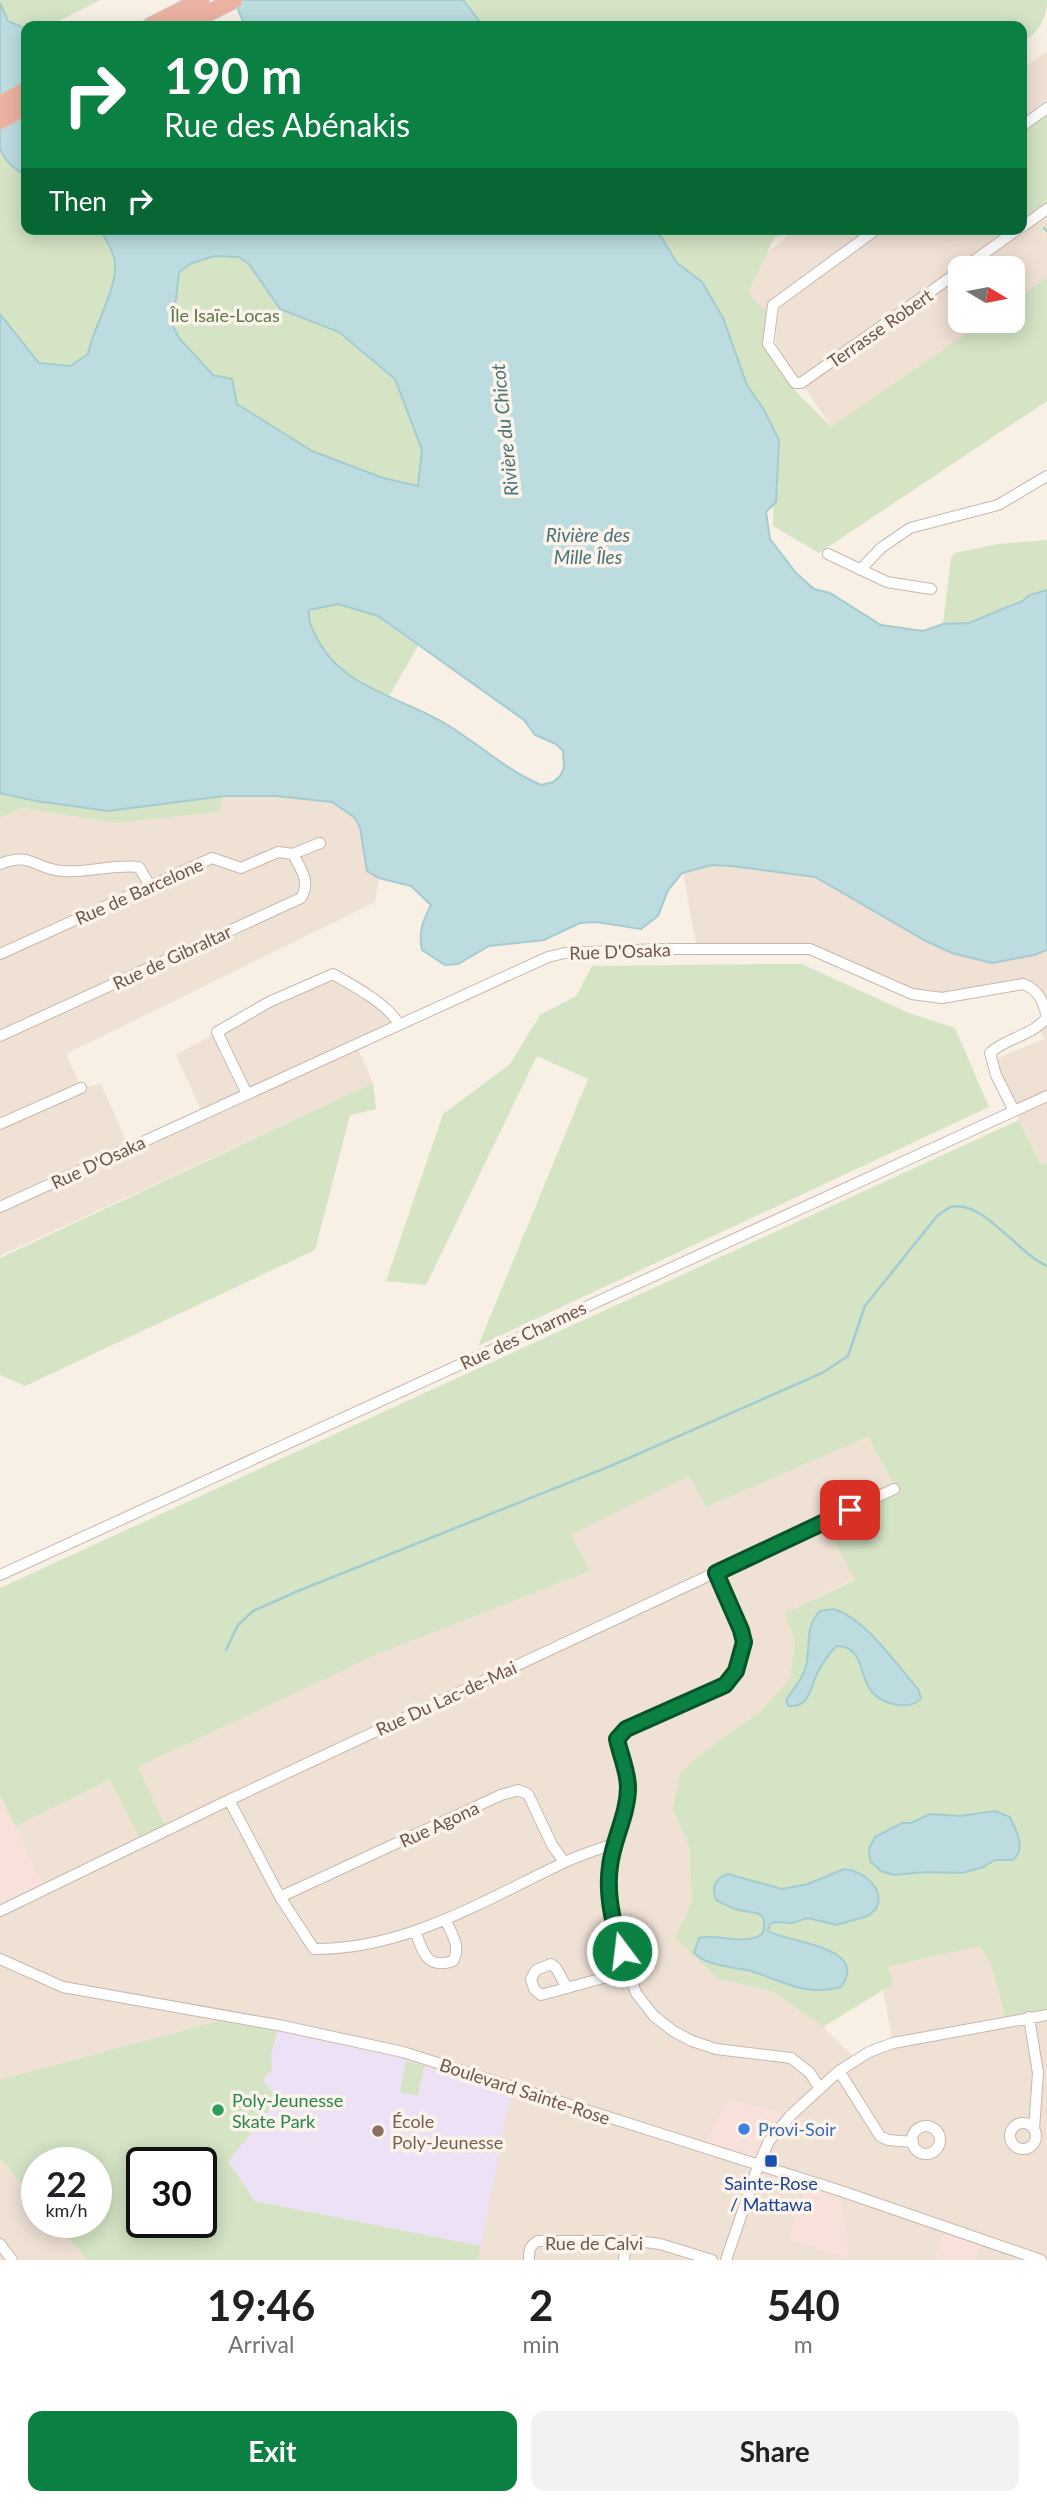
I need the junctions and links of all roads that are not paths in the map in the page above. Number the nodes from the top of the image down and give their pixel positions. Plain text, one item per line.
1 (201, 0) edge
2 (234, 0) edge
3 (160, 21) edge
4 (193, 21) edge
5 (21, 93) edge
6 (0, 104) edge
7 (1047, 108) edge
8 (21, 110) edge
9 (0, 121) edge
10 (1027, 122) edge
11 (1047, 209) edge
12 (1027, 223) edge
13 (869, 235) edge
14 (1010, 235) edge
15 (981, 256) edge
16 (948, 279) edge
17 (1047, 476) edge
18 (828, 554) dead end
19 (860, 570) junction
20 (931, 589) dead end
21 (320, 843) dead end
22 (293, 854) junction
23 (0, 864) edge
24 (149, 886) junction
25 (0, 954) edge
26 (399, 1025) junction
27 (0, 1036) edge
28 (81, 1088) dead end
29 (247, 1094) junction
30 (1047, 1096) edge
31 (1014, 1111) junction
32 (0, 1124) edge
33 (0, 1207) edge
34 (894, 1489) dead end
35 (716, 1573) junction
36 (0, 1575) edge
37 (229, 1800) junction
38 (617, 1843) junction
39 (564, 1862) junction
40 (280, 1897) junction
41 (0, 1911) edge
42 (446, 1920) junction
43 (415, 1931) junction
44 (0, 1959) edge
45 (629, 1971) junction
46 (567, 1988) dead end
47 (1047, 2015) edge
48 (1029, 2017) junction
49 (839, 2071) junction
50 (820, 2089) junction
51 (1034, 2129) dead end
52 (913, 2142) dead end
53 (758, 2166) junction
54 (626, 2241) junction
55 (0, 2244) edge
56 (12, 2260) edge
57 (529, 2260) edge
58 (624, 2260) edge
59 (712, 2260) edge
60 (726, 2260) edge
61 (1041, 2260) edge

1 - 3 highway
2 - 4 highway
5 - 6 highway
7 - 10 street
8 - 9 highway
11 - 12 street, Terrasse Robert
13 - 16 street, Terrasse Robert
14 - 15 street, Terrasse Robert
17 - 19 street
18 - 19 street
19 - 20 street
21 - 22 street, Rue de Barcelone
22 - 24 street, Rue de Barcelone
22 - 27 street, Rue de Gibraltar
23 - 24 street
24 - 25 street, Rue de Barcelone
26 - 29 street, Rue D'Osaka
26 - 29 street
26 - 31 street, Rue D'Osaka
28 - 32 street
29 - 33 street, Rue D'Osaka
30 - 31 street, Rue des Charmes
31 - 36 street, Rue des Charmes
34 - 35 street, Rue Du Lac-de-Mai
35 - 37 street, Rue Du Lac-de-Mai
35 - 38 street
37 - 40 street
37 - 41 street, Rue Du Lac-de-Mai
38 - 39 street
38 - 45 street
39 - 40 street, Rue Agona
39 - 42 street
40 - 43 street
42 - 43 street
42 - 43 street
44 - 53 street, Boulevard Sainte-Rose
45 - 46 street
45 - 50 street
47 - 48 street
48 - 49 street
48 - 51 street
49 - 50 street
49 - 52 street
50 - 53 street
53 - 60 street
53 - 61 street, Boulevard Sainte-Rose
54 - 57 street, Rue de Calvi
54 - 58 street
54 - 59 street, Rue de Calvi
55 - 56 street

